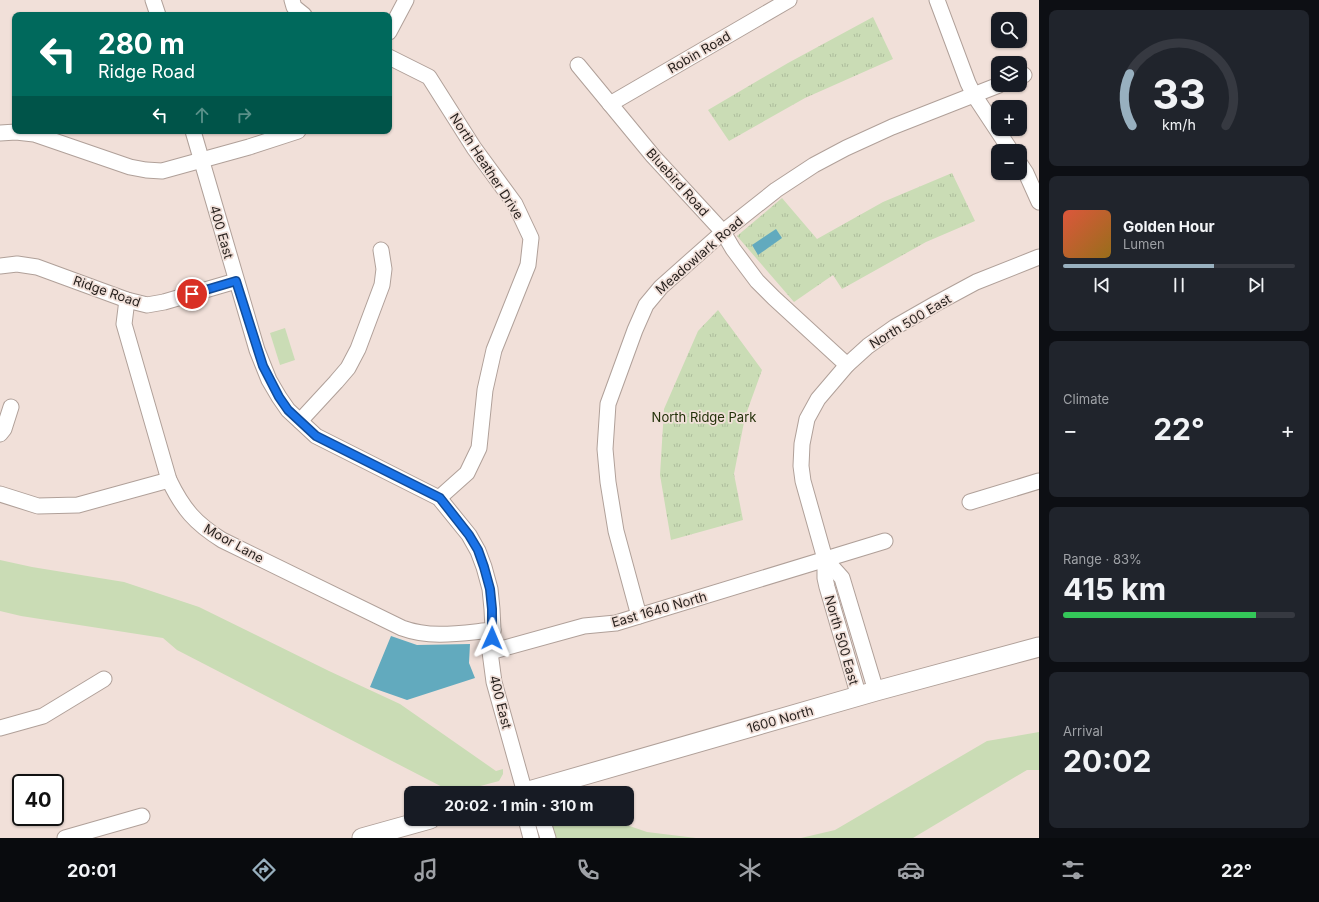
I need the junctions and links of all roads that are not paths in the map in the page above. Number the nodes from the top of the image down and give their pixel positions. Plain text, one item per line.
1 (153, 0) edge
2 (292, 0) edge
3 (406, 0) edge
4 (788, 0) edge
5 (937, 0) edge
6 (157, 12) edge
7 (300, 12) edge
8 (392, 26) edge
9 (392, 58) edge
10 (578, 65) dead end
11 (991, 88) edge
12 (974, 95) junction
13 (610, 104) junction
14 (12, 132) edge
15 (0, 133) edge
16 (34, 134) edge
17 (194, 134) edge
18 (289, 134) edge
19 (1006, 144) edge
20 (202, 160) junction
21 (1027, 175) edge
22 (1039, 202) edge
23 (723, 232) junction
24 (381, 250) dead end
25 (1039, 257) edge
26 (0, 266) edge
27 (236, 281) junction
28 (127, 300) junction
29 (847, 364) junction
30 (11, 407) dead end
31 (300, 421) junction
32 (0, 434) edge
33 (168, 480) junction
34 (1039, 481) edge
35 (0, 494) edge
36 (440, 498) junction
37 (970, 502) dead end
38 (885, 541) dead end
39 (826, 558) junction
40 (639, 616) junction
41 (493, 630) junction
42 (1039, 647) edge
43 (490, 652) junction
44 (104, 679) dead end
45 (868, 694) junction
46 (0, 728) edge
47 (523, 786) edge
48 (549, 786) edge
49 (142, 816) dead end
50 (405, 826) edge
51 (528, 826) edge
52 (544, 826) edge
53 (65, 838) edge
54 (362, 838) edge
55 (531, 838) edge
56 (548, 838) edge

1 - 6 street
2 - 7 street
3 - 8 street
4 - 13 street, Robin Road
5 - 12 street
9 - 36 street, North Heather Drive
10 - 13 street, Bluebird Road
11 - 12 street, Meadowlark Road
12 - 19 street
12 - 23 street, Meadowlark Road
13 - 23 street, Bluebird Road
14 - 15 street
16 - 20 street
17 - 20 street, 400 East
18 - 20 street
20 - 27 street, 400 East
21 - 22 street
23 - 29 street, Bluebird Road
23 - 40 street, Meadowlark Road
24 - 31 street
25 - 29 street, North 500 East
26 - 28 street, Ridge Road
27 - 28 street, Ridge Road
27 - 31 street, 400 East
28 - 33 street, Moor Lane
29 - 39 street, North 500 East
30 - 32 street
31 - 36 street, 400 East
33 - 35 street
33 - 41 street, Moor Lane
34 - 37 street
36 - 41 street, 400 East
38 - 39 street, East 1640 North
39 - 40 street, East 1640 North
39 - 45 street, North 500 East
40 - 43 street, East 1640 North
41 - 43 street, 400 East
42 - 45 main road, 1600 North
43 - 47 street, 400 East
44 - 46 street
45 - 48 main road, 1600 North
49 - 53 street
50 - 54 main road
51 - 55 street
52 - 56 street

